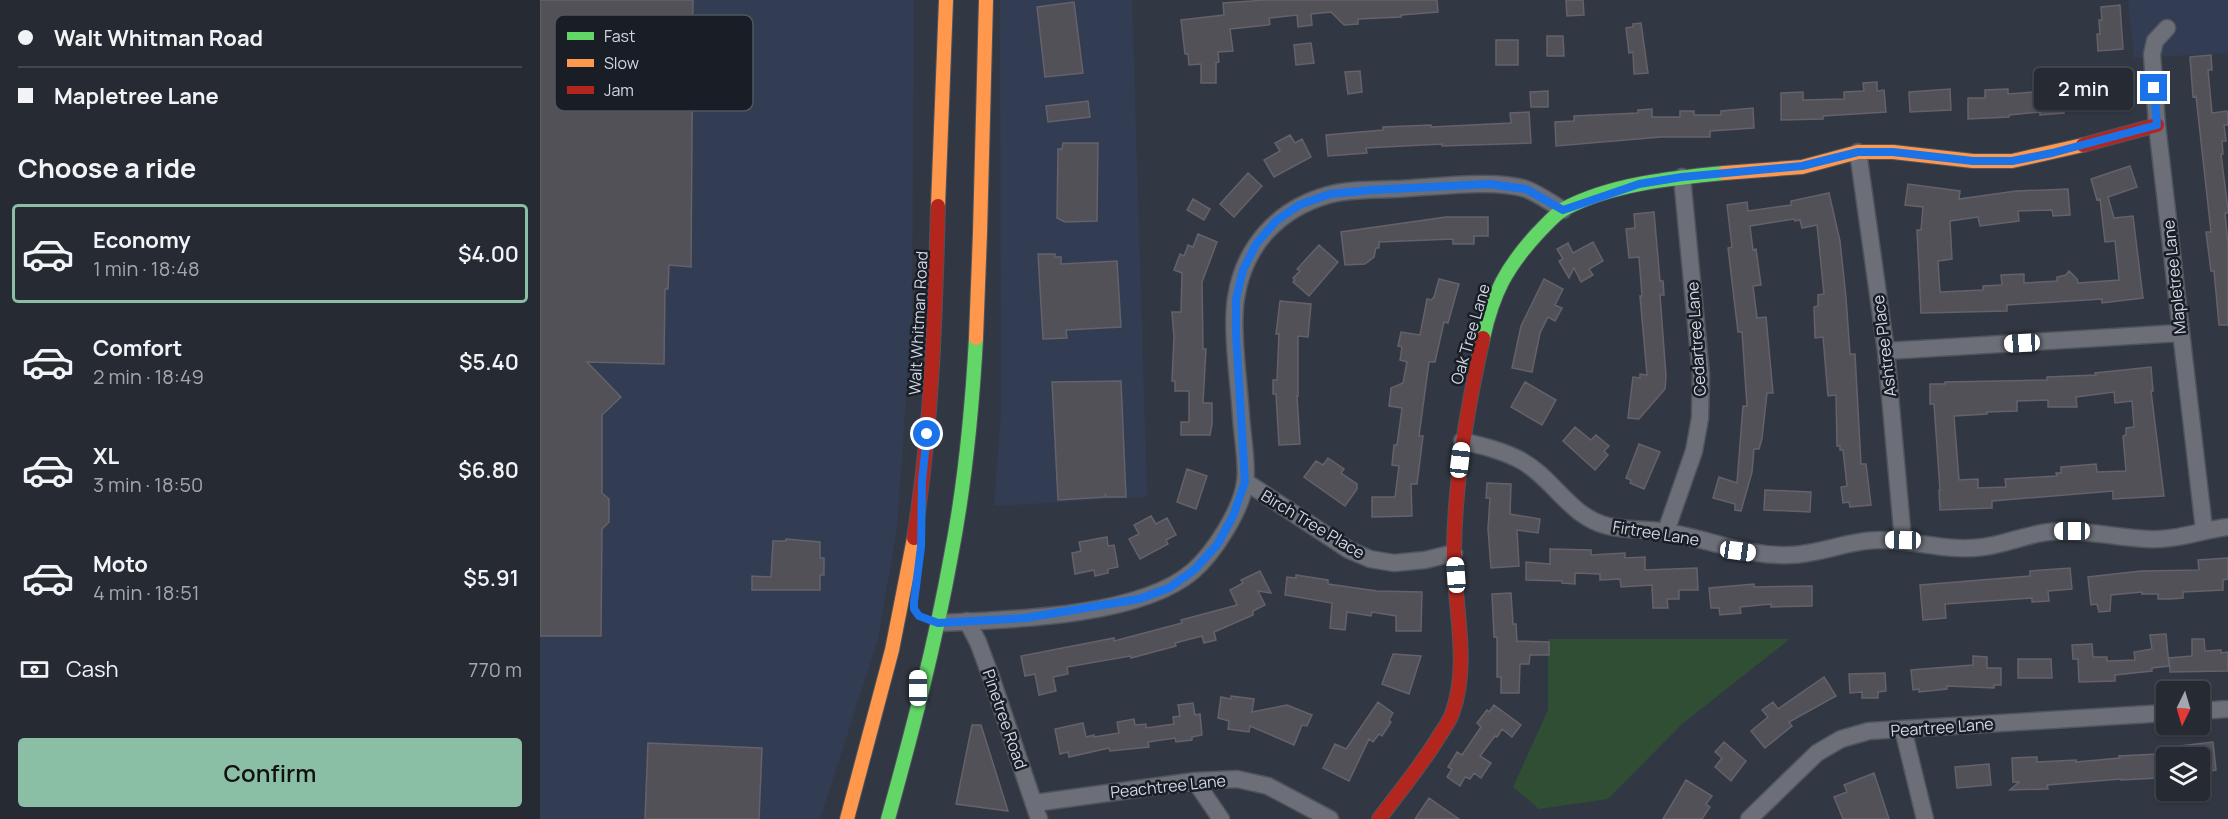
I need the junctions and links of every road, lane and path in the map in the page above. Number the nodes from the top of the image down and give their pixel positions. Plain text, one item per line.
1 (946, 0) edge
2 (986, 0) edge
3 (2167, 28) dead end
4 (2157, 125) junction
5 (1858, 152) junction
6 (1682, 177) junction
7 (1563, 210) junction
8 (2180, 333) junction
9 (1886, 351) junction
10 (1462, 441) junction
11 (922, 481) junction
12 (1245, 482) junction
13 (2228, 526) edge
14 (2204, 529) junction
15 (1666, 531) junction
16 (1903, 540) junction
17 (1454, 553) junction
18 (925, 617) junction
19 (967, 621) junction
20 (918, 644) dead end
21 (918, 707) junction
22 (2228, 709) edge
23 (2210, 710) edge
24 (2156, 714) edge
25 (1903, 729) junction
26 (1195, 781) junction
27 (1037, 811) edge
28 (847, 819) edge
29 (888, 819) edge
30 (1221, 819) edge
31 (1330, 819) edge
32 (1379, 819) edge
33 (1749, 819) edge
34 (1925, 819) edge

1 - 11 main road, Walt Whitman Road
2 - 18 main road
3 - 4 street, Mapletree Lane
4 - 5 main road, Oak Tree Lane
4 - 8 street, Mapletree Lane
5 - 6 main road, Oak Tree Lane
5 - 9 street, Ashtree Place
6 - 7 main road, Oak Tree Lane
6 - 15 street, Cedartree Lane
7 - 10 main road, Oak Tree Lane
7 - 12 street
8 - 9 street
8 - 14 street, Mapletree Lane
9 - 16 street, Ashtree Place
10 - 15 street, Firtree Lane
10 - 17 main road, Oak Tree Lane
11 - 18 main road
11 - 28 main road, Walt Whitman Road
12 - 17 street, Birch Tree Place
12 - 19 street
13 - 14 street, Firtree Lane
14 - 16 street, Firtree Lane
15 - 16 street, Firtree Lane
17 - 32 main road, Oak Tree Lane
18 - 19 street
18 - 21 main road
19 - 27 street, Pinetree Road
20 - 21 main road
21 - 29 main road
22 - 23 street
24 - 25 street, Peartree Lane
25 - 33 street, Peartree Lane
25 - 34 street
26 - 27 street, Peachtree Lane
26 - 30 street
26 - 31 street, Peachtree Lane

